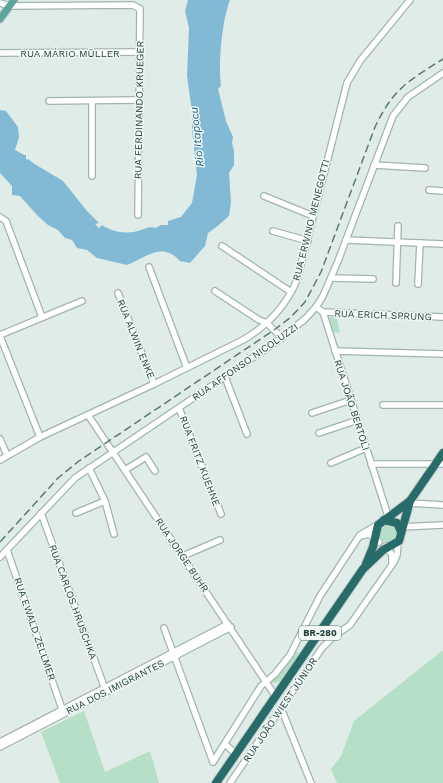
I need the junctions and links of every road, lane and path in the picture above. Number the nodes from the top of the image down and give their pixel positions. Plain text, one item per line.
1 (410, 0) edge
2 (0, 3) edge
3 (12, 3) edge
4 (0, 18) edge
5 (140, 52) junction
6 (0, 53) edge
7 (443, 73) edge
8 (140, 100) junction
9 (50, 101) dead end
10 (92, 101) junction
11 (374, 165) junction
12 (425, 168) dead end
13 (92, 176) dead end
14 (429, 190) dead end
15 (443, 191) edge
16 (264, 196) dead end
17 (138, 215) dead end
18 (313, 216) junction
19 (2, 217) edge
20 (398, 226) dead end
21 (273, 231) dead end
22 (346, 240) junction
23 (308, 241) junction
24 (397, 242) junction
25 (420, 243) junction
26 (443, 244) edge
27 (222, 246) dead end
28 (149, 267) dead end
29 (331, 278) junction
30 (373, 279) dead end
31 (396, 283) dead end
32 (418, 284) dead end
33 (215, 291) dead end
34 (291, 292) junction
35 (118, 293) dead end
36 (82, 301) dead end
37 (316, 307) junction
38 (323, 312) junction
39 (443, 317) edge
40 (42, 318) junction
41 (267, 323) junction
42 (0, 335) edge
43 (282, 338) junction
44 (335, 351) junction
45 (443, 354) edge
46 (187, 368) junction
47 (225, 377) junction
48 (154, 384) junction
49 (351, 400) junction
50 (383, 405) dead end
51 (443, 405) edge
52 (179, 408) junction
53 (312, 413) dead end
54 (88, 415) junction
55 (358, 420) junction
56 (319, 433) dead end
57 (247, 434) dead end
58 (40, 437) junction
59 (0, 439) edge
60 (366, 449) junction
61 (113, 452) junction
62 (443, 453) edge
63 (7, 456) junction
64 (0, 460) edge
65 (331, 464) dead end
66 (371, 464) junction
67 (439, 464) edge
68 (89, 468) junction
69 (125, 470) junction
70 (155, 471) dead end
71 (105, 501) junction
72 (410, 502) junction
73 (443, 505) edge
74 (385, 506) junction
75 (403, 511) junction
76 (41, 513) junction
77 (76, 513) dead end
78 (220, 514) dead end
79 (385, 521) junction
80 (443, 525) edge
81 (414, 526) junction
82 (401, 528) junction
83 (114, 534) dead end
84 (358, 538) junction
85 (220, 540) dead end
86 (384, 542) junction
87 (7, 550) junction
88 (183, 556) junction
89 (0, 557) edge
90 (392, 565) junction
91 (363, 569) junction
92 (229, 626) junction
93 (164, 628) dead end
94 (174, 654) junction
95 (266, 681) junction
96 (105, 690) junction
97 (276, 697) junction
98 (282, 708) junction
99 (62, 709) junction
100 (0, 742) edge
101 (225, 744) junction
102 (0, 746) edge
103 (236, 754) junction
104 (228, 766) junction
105 (237, 772) junction
106 (216, 783) edge
107 (230, 783) edge
108 (310, 783) edge

1 - 18 street, RUA ERWINO MENEGOTTI
2 - 3 street
3 - 4 main road
3 - 5 street, RUA FERDINANDO KRUEGER
5 - 6 street, RUA MÁRIO MÜLLER
5 - 8 street, RUA FERDINANDO KRUEGER
7 - 11 street, RUA AFFONSO NICOLUZZI
8 - 10 street
8 - 17 street, RUA FERDINANDO KRUEGER
9 - 10 street
10 - 13 street
11 - 12 street
11 - 22 street, RUA AFFONSO NICOLUZZI
14 - 15 street
16 - 18 street
18 - 23 street, RUA ERWINO MENEGOTTI
19 - 40 street
20 - 24 street
21 - 23 street
22 - 24 street
22 - 29 street, RUA AFFONSO NICOLUZZI
23 - 34 street, RUA ERWINO MENEGOTTI
24 - 25 street
24 - 31 street
25 - 26 street
25 - 32 street
27 - 34 street
28 - 46 street
29 - 30 street
29 - 37 street, RUA AFFONSO NICOLUZZI
33 - 41 street
34 - 41 street, RUA ERWINO MENEGOTTI
35 - 48 street, RUA ALWIN ENKE
36 - 40 street
37 - 38 street
37 - 43 street, RUA AFFONSO NICOLUZZI
38 - 39 street, RUA ERICH SPRUNG
38 - 44 street, RUA JOÃO BERTOLI
40 - 42 street
41 - 43 street
41 - 46 street, RUA ERWINO MENEGOTTI
42 - 58 street
43 - 47 street, RUA AFFONSO NICOLUZZI
44 - 45 street
44 - 49 street, RUA JOÃO BERTOLI
46 - 48 street, RUA ERWINO MENEGOTTI
47 - 52 street, RUA AFFONSO NICOLUZZI
47 - 57 street
48 - 54 street, RUA ERWINO MENEGOTTI
49 - 53 street
49 - 55 street, RUA JOÃO BERTOLI
50 - 51 street
52 - 61 street, RUA AFFONSO NICOLUZZI
52 - 78 street, RUA FRITZ KUEHNE
54 - 58 street, RUA ERWINO MENEGOTTI
54 - 61 street, RUA JORGE BUHR
55 - 56 street
55 - 60 street, RUA JOÃO BERTOLI
58 - 63 street, RUA ERWINO MENEGOTTI
59 - 63 street
60 - 65 street
60 - 66 street, RUA JOÃO BERTOLI
61 - 68 street, RUA AFFONSO NICOLUZZI
61 - 69 street, RUA JORGE BUHR
62 - 67 highway
63 - 64 street, RUA ERWINO MENEGOTTI
66 - 67 street
66 - 74 street, RUA JOÃO BERTOLI
67 - 72 highway
68 - 71 street
68 - 76 street, RUA AFFONSO NICOLUZZI
69 - 70 street
69 - 88 street, RUA JORGE BUHR
71 - 77 street
71 - 83 street
72 - 73 street
72 - 75 highway
74 - 75 street
74 - 79 street, RUA JOÃO BERTOLI
75 - 79 highway
75 - 81 street
75 - 82 highway, BR-280
76 - 87 street, RUA AFFONSO NICOLUZZI
76 - 96 street, RUA CARLOS HRUSCHKA
79 - 82 highway
79 - 84 street
79 - 86 highway, BR-280
80 - 81 street
81 - 82 street
82 - 86 highway, BR-280
84 - 86 street
84 - 95 street
85 - 88 street
86 - 90 street
86 - 90 street, RUA JOÃO WIEST JÚNIOR
86 - 91 highway, BR-280
86 - 91 highway, BR-280
87 - 89 street, RUA AFFONSO NICOLUZZI
87 - 99 street, RUA EWALD ZELLMER
88 - 92 street, RUA JORGE BUHR
90 - 98 street, RUA JOÃO WIEST JÚNIOR
91 - 97 highway, BR-280
92 - 94 street, RUA DOS IMIGRANTES
92 - 95 street, RUA JORGE BUHR
93 - 94 street
94 - 96 street, RUA DOS IMIGRANTES
94 - 101 street
95 - 97 street, RUA JORGE BUHR
95 - 101 street
96 - 99 street, RUA DOS IMIGRANTES
96 - 102 street, RUA DOS IMIGRANTES
97 - 103 highway, BR-280
98 - 105 street, RUA JOÃO WIEST JÚNIOR
98 - 108 street
99 - 100 street, RUA DOS IMIGRANTES
101 - 103 street
103 - 104 highway, BR-280
104 - 105 street
104 - 106 highway, BR-280
105 - 107 street, RUA JOÃO WIEST JÚNIOR

